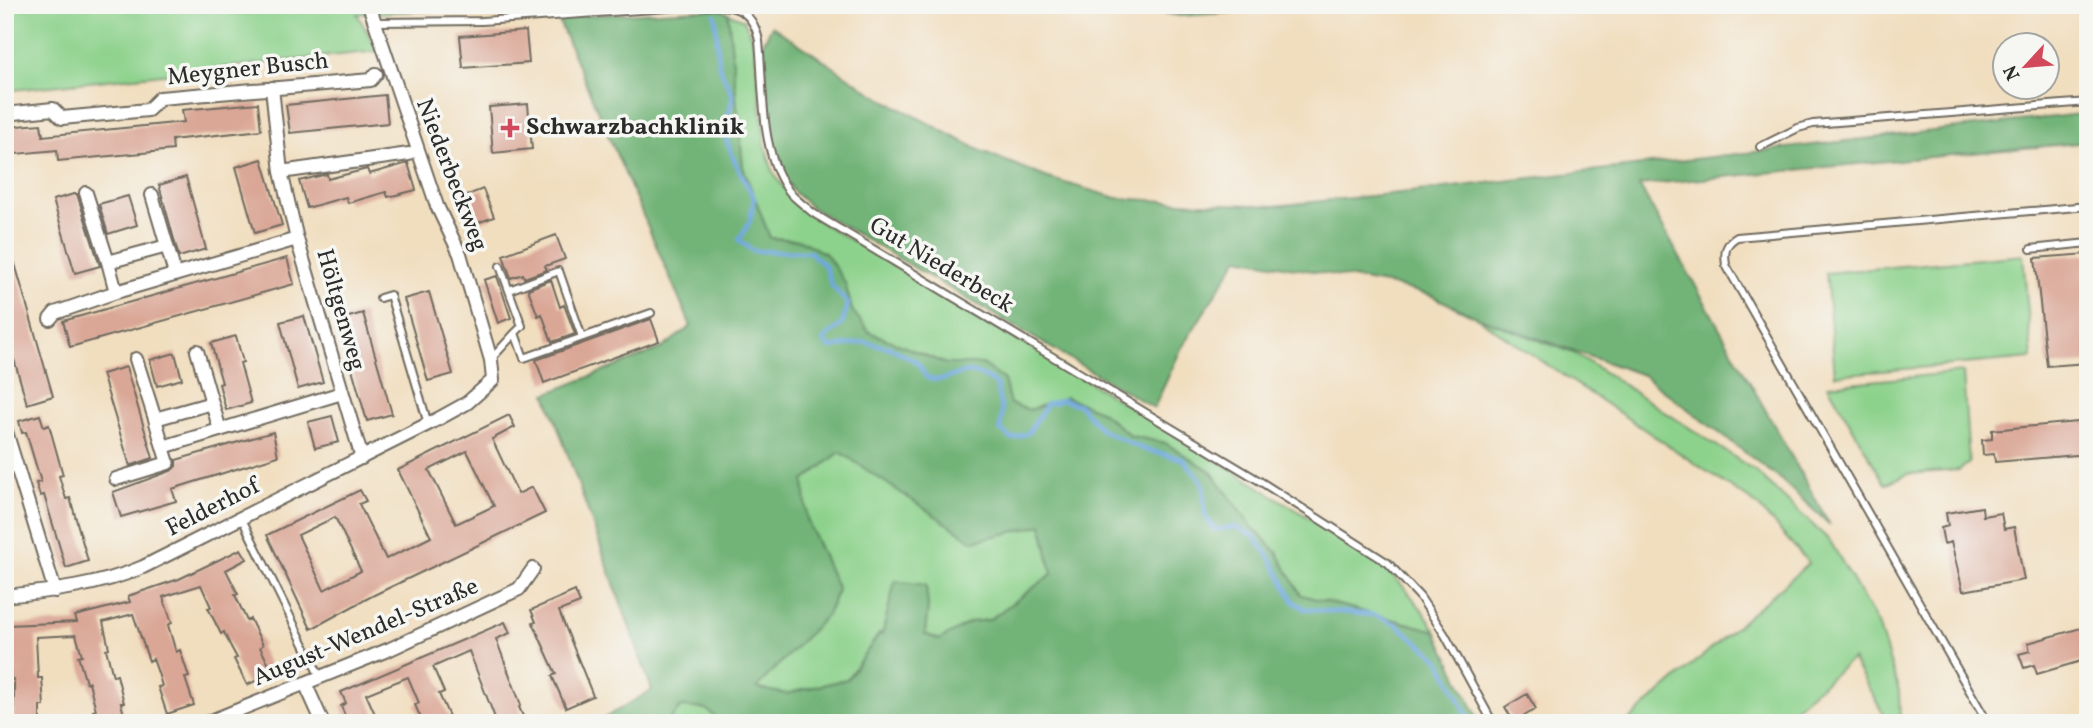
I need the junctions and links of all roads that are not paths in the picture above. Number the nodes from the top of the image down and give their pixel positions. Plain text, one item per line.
1 (369, 5) edge
2 (376, 22) junction
3 (376, 74) dead end
4 (272, 88) junction
5 (2088, 102) edge
6 (5, 114) edge
7 (1760, 147) dead end
8 (409, 154) dead end
9 (281, 172) junction
10 (86, 193) dead end
11 (152, 195) dead end
12 (2088, 206) edge
13 (297, 239) junction
14 (2088, 243) edge
15 (167, 246) junction
16 (2031, 249) dead end
17 (108, 262) junction
18 (500, 266) dead end
19 (175, 274) junction
20 (509, 290) junction
21 (116, 292) junction
22 (380, 298) dead end
23 (651, 313) dead end
24 (50, 319) dead end
25 (515, 333) junction
26 (582, 337) junction
27 (197, 351) dead end
28 (136, 359) dead end
29 (491, 360) junction
30 (493, 380) joint
31 (342, 393) junction
32 (212, 403) junction
33 (155, 419) junction
34 (428, 424) junction
35 (5, 428) edge
36 (220, 429) junction
37 (163, 447) junction
38 (362, 458) junction
39 (116, 478) dead end
40 (241, 517) junction
41 (533, 569) dead end
42 (55, 591) junction
43 (5, 596) edge
44 (320, 677) junction
45 (305, 683) junction
46 (206, 723) edge
47 (323, 723) edge
48 (1493, 723) edge
49 (1988, 723) edge

1 - 2 street, Niederbeckweg
2 - 29 street, Niederbeckweg
2 - 48 lane, Gut Niederbeck
3 - 4 street, Meygner Busch
4 - 6 street, Meygner Busch
4 - 9 street, Höltgenweg
5 - 7 lane
8 - 9 street
9 - 13 street, Höltgenweg
10 - 17 street
11 - 15 street
12 - 49 lane
13 - 19 street, Höltgenweg
13 - 31 street, Höltgenweg
14 - 16 lane
15 - 17 street
15 - 19 street
17 - 21 street
18 - 20 lane, Niederbeckweg
19 - 21 street, Höltgenweg
20 - 25 lane, Niederbeckweg
20 - 26 lane
21 - 24 street, Höltgenweg
22 - 34 lane
23 - 26 lane
25 - 26 lane
25 - 29 lane
27 - 32 street
28 - 33 street
29 - 30 street, Niederbeckweg
30 - 34 street, Felderhof
31 - 36 street, Höltgenweg
31 - 38 street, Höltgenweg
32 - 33 street
32 - 36 street
33 - 37 street
34 - 38 street, Felderhof
35 - 42 street
36 - 37 street, Höltgenweg
37 - 39 street
38 - 40 street, Felderhof
40 - 42 street, Felderhof
40 - 44 lane
41 - 44 street, August-Wendel-Straße
42 - 43 street, Felderhof
44 - 45 street, August-Wendel-Straße
45 - 46 street, August-Wendel-Straße
45 - 47 street

